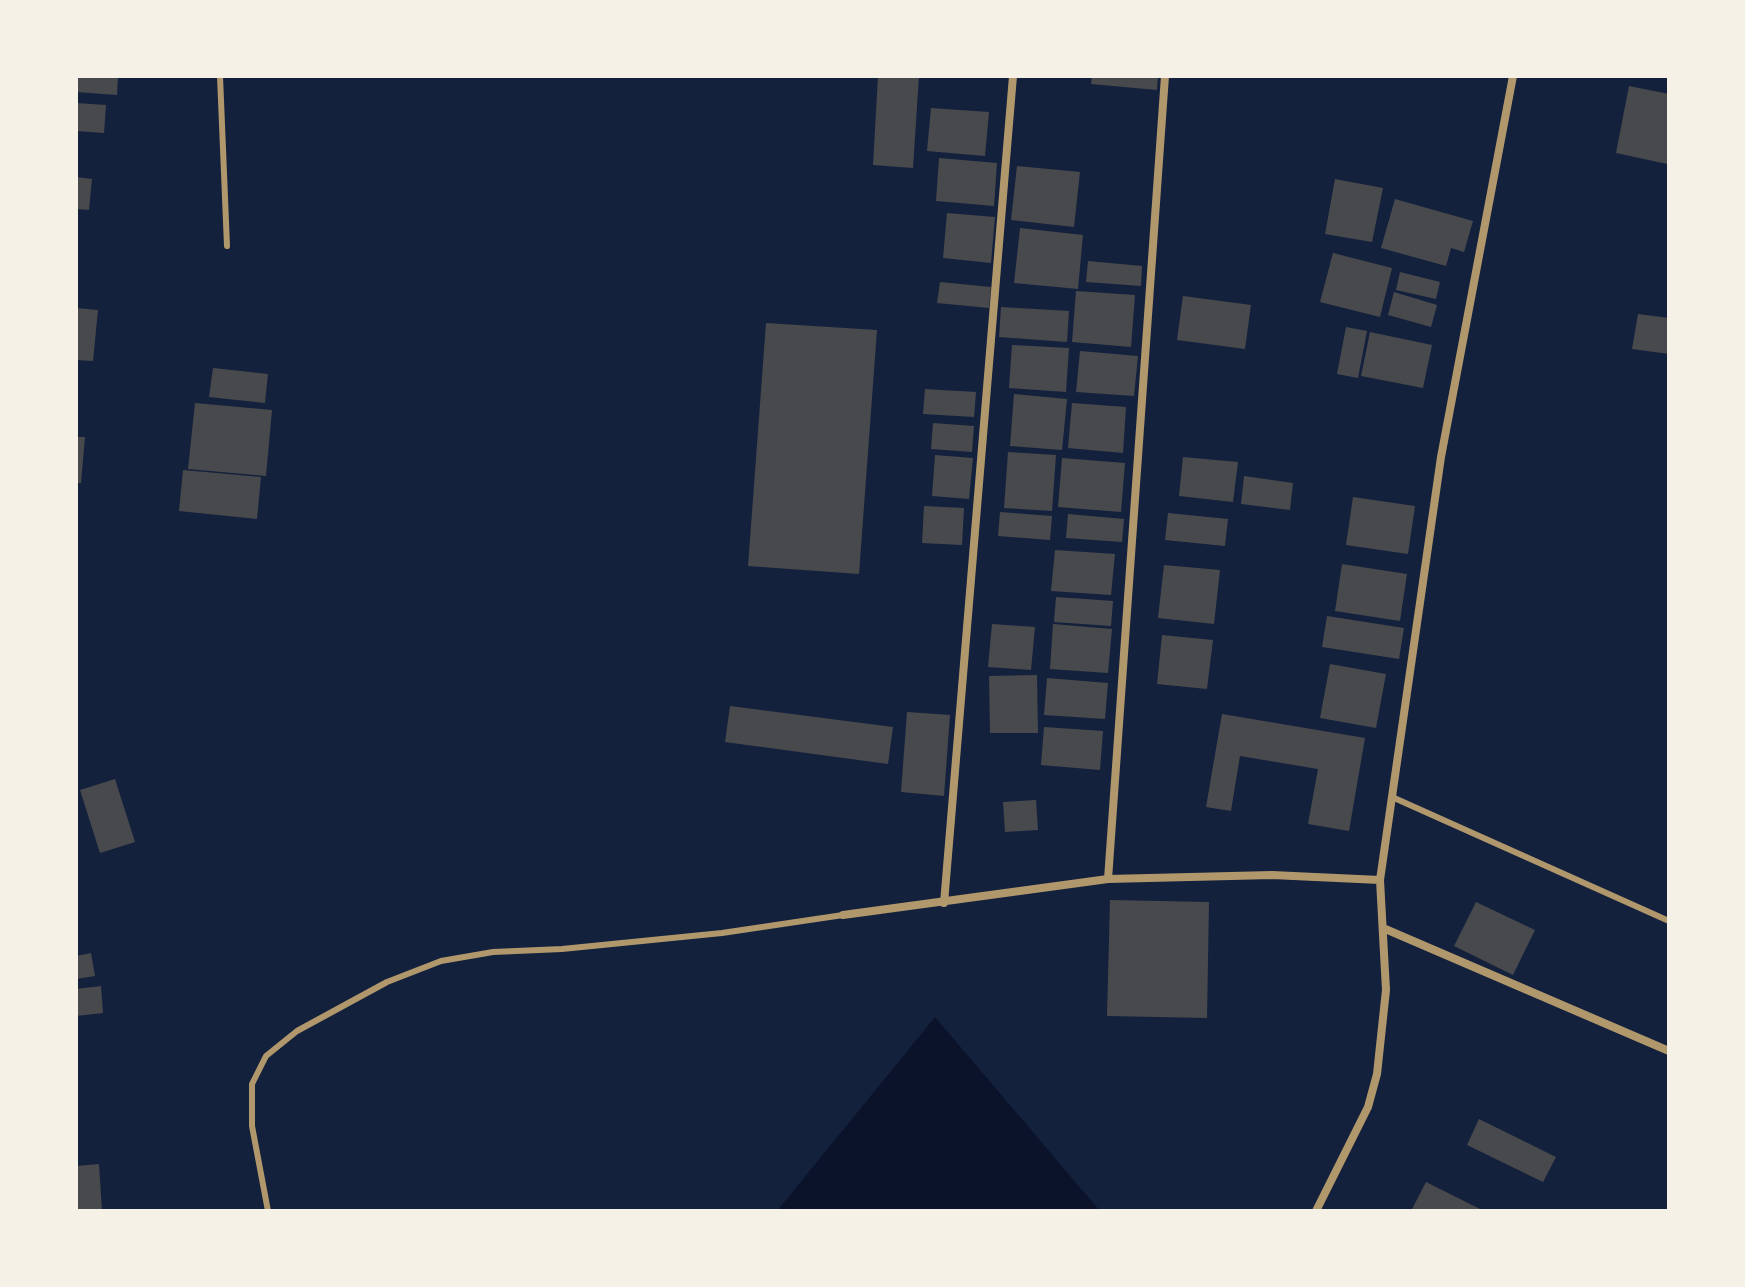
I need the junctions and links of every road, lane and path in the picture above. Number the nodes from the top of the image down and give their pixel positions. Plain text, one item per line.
1 (220, 76) edge
2 (1013, 76) edge
3 (1165, 76) edge
4 (1513, 76) edge
5 (227, 246) dead end
6 (1392, 797) junction
7 (1108, 879) junction
8 (1380, 880) junction
9 (944, 903) junction
10 (843, 915) joint
11 (1669, 921) edge
12 (1383, 928) junction
13 (1669, 1051) edge
14 (268, 1211) edge
15 (1316, 1211) edge

1 - 5 lane
2 - 9 street
3 - 7 street
4 - 6 street
6 - 8 street
6 - 11 lane
7 - 8 street
7 - 9 street
8 - 12 street
9 - 10 street
10 - 14 lane
12 - 13 street
12 - 15 street

